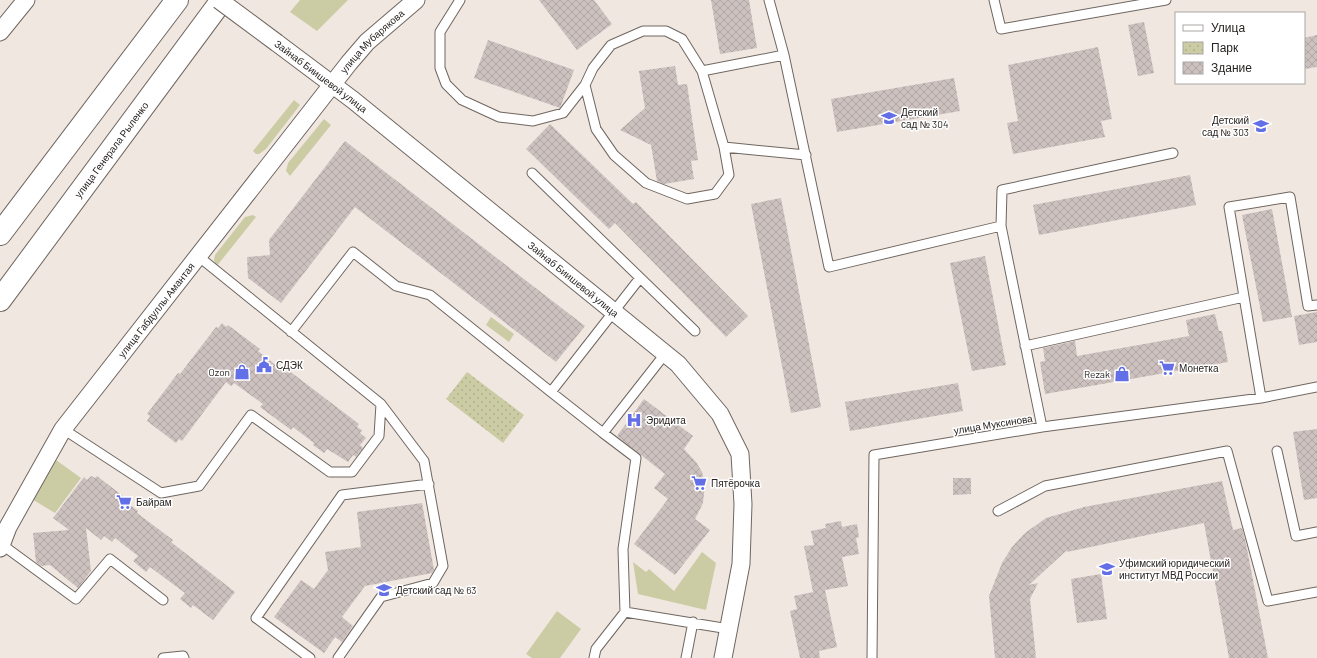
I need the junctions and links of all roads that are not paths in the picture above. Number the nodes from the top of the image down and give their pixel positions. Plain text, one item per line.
1 (26, 0) edge
2 (177, 0) edge
3 (221, 0) edge
4 (416, 0) edge
5 (460, 0) edge
6 (769, 0) edge
7 (994, 0) edge
8 (1166, 0) edge
9 (0, 32) edge
10 (784, 55) junction
11 (702, 71) junction
12 (332, 85) junction
13 (585, 85) junction
14 (724, 147) junction
15 (1174, 153) dead end
16 (806, 155) junction
17 (532, 173) dead end
18 (1001, 226) junction
19 (0, 234) edge
20 (198, 256) junction
21 (640, 278) junction
22 (1244, 297) junction
23 (0, 300) edge
24 (1317, 305) edge
25 (613, 312) junction
26 (695, 331) dead end
27 (291, 332) junction
28 (1025, 346) junction
29 (665, 354) junction
30 (1317, 387) edge
31 (551, 392) junction
32 (1261, 398) junction
33 (381, 404) junction
34 (1042, 427) junction
35 (63, 429) junction
36 (603, 433) junction
37 (1278, 451) dead end
38 (429, 484) junction
39 (998, 511) dead end
40 (1317, 532) edge
41 (1, 546) edge
42 (1317, 592) edge
43 (163, 600) dead end
44 (625, 612) junction
45 (693, 622) junction
46 (729, 629) junction
47 (163, 658) edge
48 (184, 658) edge
49 (310, 658) edge
50 (338, 658) edge
51 (594, 658) edge
52 (686, 658) edge
53 (723, 658) edge
54 (872, 658) edge

1 - 9 street
2 - 19 main road
3 - 12 street, Зайнаб Биишевой улица, bridge
3 - 23 main road, улица Генерала Рыленко
4 - 12 street, улица Мубарякова
5 - 13 lane
6 - 10 lane
7 - 8 lane
10 - 11 lane
10 - 16 lane
11 - 13 lane
11 - 14 lane
12 - 20 street, улица Габдуллы Амантая
12 - 25 street, Зайнаб Биишевой улица
13 - 14 lane
14 - 16 lane
15 - 18 lane
16 - 18 lane
17 - 21 lane
18 - 28 lane
20 - 27 lane
20 - 35 street, улица Габдуллы Амантая
21 - 25 lane
21 - 26 lane
22 - 24 lane
22 - 28 lane
22 - 32 lane
25 - 29 street, Зайнаб Биишевой улица
25 - 31 lane
27 - 31 lane
27 - 33 lane
28 - 34 lane
29 - 36 lane
29 - 46 street, Зайнаб Биишевой улица
30 - 32 lane, улица Муксинова
31 - 36 lane
32 - 34 lane, улица Муксинова
33 - 35 lane
33 - 38 lane
34 - 54 lane, улица Муксинова
35 - 41 street, улица Габдуллы Амантая
36 - 44 lane
37 - 40 lane
38 - 49 lane
38 - 50 lane
39 - 42 lane
41 - 43 lane
44 - 45 lane
44 - 51 lane
45 - 46 lane
45 - 52 lane
46 - 53 street, Зайнаб Биишевой улица
47 - 48 lane

